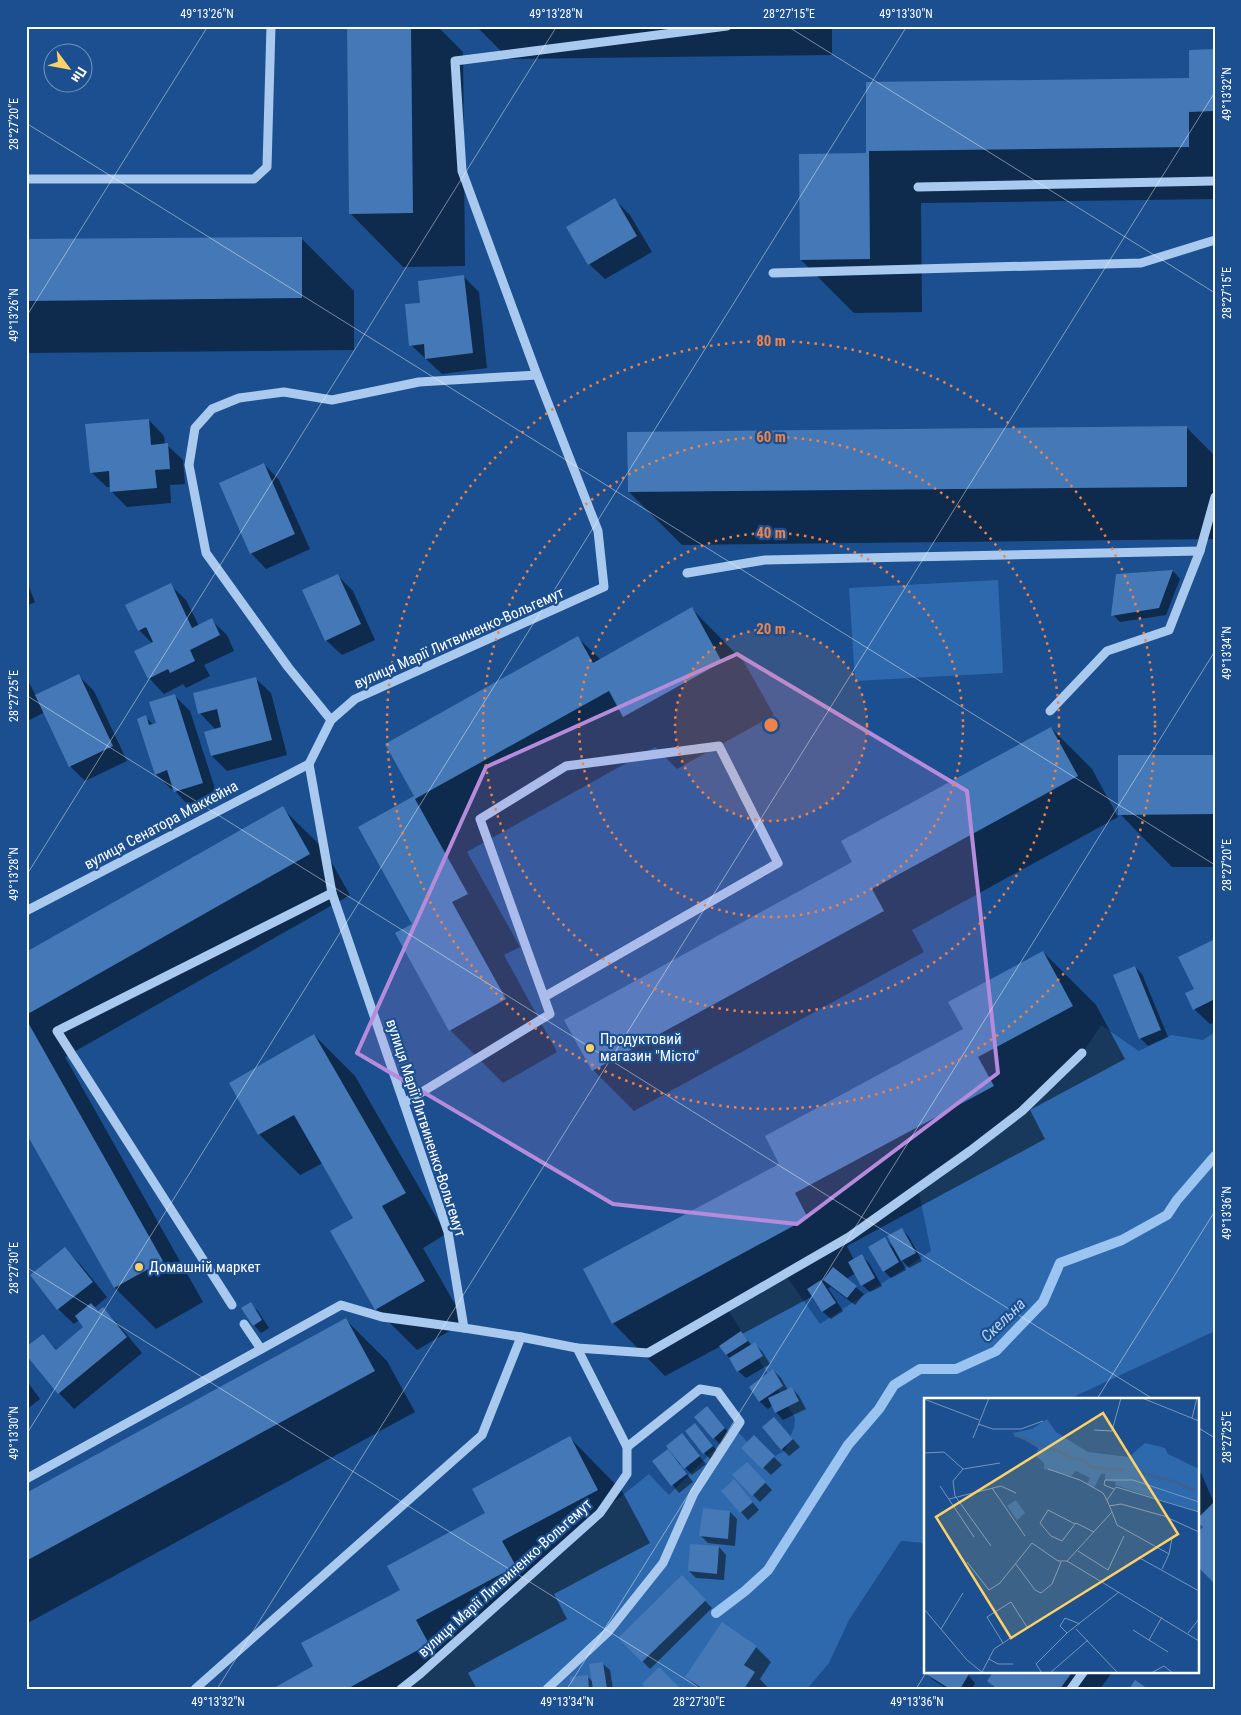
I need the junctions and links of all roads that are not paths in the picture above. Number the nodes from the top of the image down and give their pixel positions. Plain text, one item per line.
1 (271, 26) edge
2 (727, 26) edge
3 (26, 179) edge
4 (1215, 181) edge
5 (918, 187) dead end
6 (1215, 240) edge
7 (773, 273) dead end
8 (537, 375) junction
9 (1215, 497) edge
10 (1200, 551) junction
11 (687, 573) dead end
12 (1050, 711) dead end
13 (332, 720) junction
14 (309, 764) junction
15 (332, 893) junction
16 (26, 911) edge
17 (544, 997) junction
18 (1082, 1054) dead end
19 (404, 1103) junction
20 (232, 1306) dead end
21 (244, 1324) dead end
22 (464, 1328) junction
23 (521, 1337) junction
24 (577, 1348) junction
25 (261, 1349) junction
26 (627, 1447) junction
27 (26, 1479) edge
28 (1083, 1672) edge
29 (195, 1689) edge
30 (401, 1689) edge
31 (548, 1689) edge
32 (1071, 1689) edge

1 - 3 street
2 - 8 street
4 - 5 street
6 - 7 street
8 - 13 street, вулиця Марії Литвиненко-Вольгемут
8 - 13 street
9 - 10 street
10 - 11 street
10 - 12 street
13 - 14 street, вулиця Марії Литвиненко-Вольгемут
14 - 15 street, вулиця Марії Литвиненко-Вольгемут
14 - 16 street, вулиця Сенатора Маккейна
15 - 19 street, вулиця Марії Литвиненко-Вольгемут
15 - 20 street
17 - 17 street
17 - 19 street
18 - 24 street
19 - 22 street, вулиця Марії Литвиненко-Вольгемут
21 - 25 street
22 - 23 street
22 - 25 street
23 - 24 street
23 - 29 street
24 - 26 street, вулиця Марії Литвиненко-Вольгемут
25 - 27 street
26 - 30 street, вулиця Марії Литвиненко-Вольгемут
26 - 31 street
28 - 32 street

